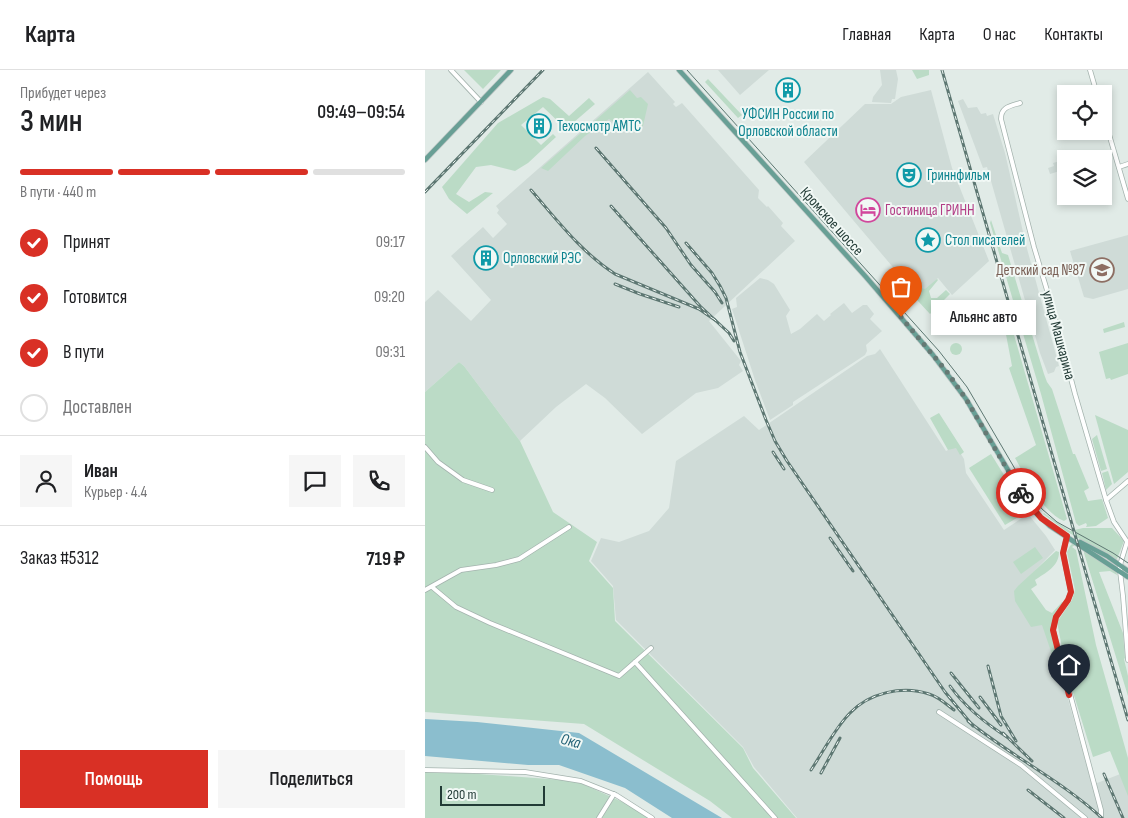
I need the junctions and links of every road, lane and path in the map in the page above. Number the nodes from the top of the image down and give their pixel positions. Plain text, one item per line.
1 (451, 70) edge
2 (511, 70) edge
3 (679, 70) edge
4 (1090, 70) edge
5 (1094, 85) edge
6 (481, 102) junction
7 (1019, 103) dead end
8 (1111, 140) edge
9 (425, 160) edge
10 (1128, 164) edge
11 (1119, 167) junction
12 (1128, 199) edge
13 (425, 447) edge
14 (1128, 481) edge
15 (492, 490) dead end
16 (1106, 500) junction
17 (569, 527) dead end
18 (1067, 536) junction
19 (1127, 542) edge
20 (1120, 565) junction
21 (1128, 570) edge
22 (1120, 571) junction
23 (1128, 577) edge
24 (432, 587) junction
25 (425, 590) edge
26 (1123, 596) junction
27 (1128, 602) edge
28 (651, 648) dead end
29 (1128, 656) edge
30 (635, 662) junction
31 (939, 712) dead end
32 (425, 770) edge
33 (614, 794) junction
34 (599, 818) edge
35 (652, 818) edge
36 (775, 818) edge
37 (1085, 818) edge
38 (1101, 818) edge

1 - 6 street
2 - 6 main road
3 - 18 main road, Кромское шоссе
4 - 5 street
6 - 9 main road
7 - 16 street, улица Машкарина
8 - 11 street
10 - 11 street
11 - 12 street
13 - 15 street
14 - 16 street
16 - 19 street, улица Машкарина
17 - 24 street
18 - 20 main road
18 - 22 main road
18 - 38 street
19 - 20 street
20 - 21 main road
20 - 22 street
22 - 23 main road
22 - 26 street
24 - 25 street
24 - 30 street
26 - 27 street
26 - 29 street
28 - 30 street
30 - 36 street
31 - 37 street
32 - 33 street
33 - 34 street
33 - 35 street

